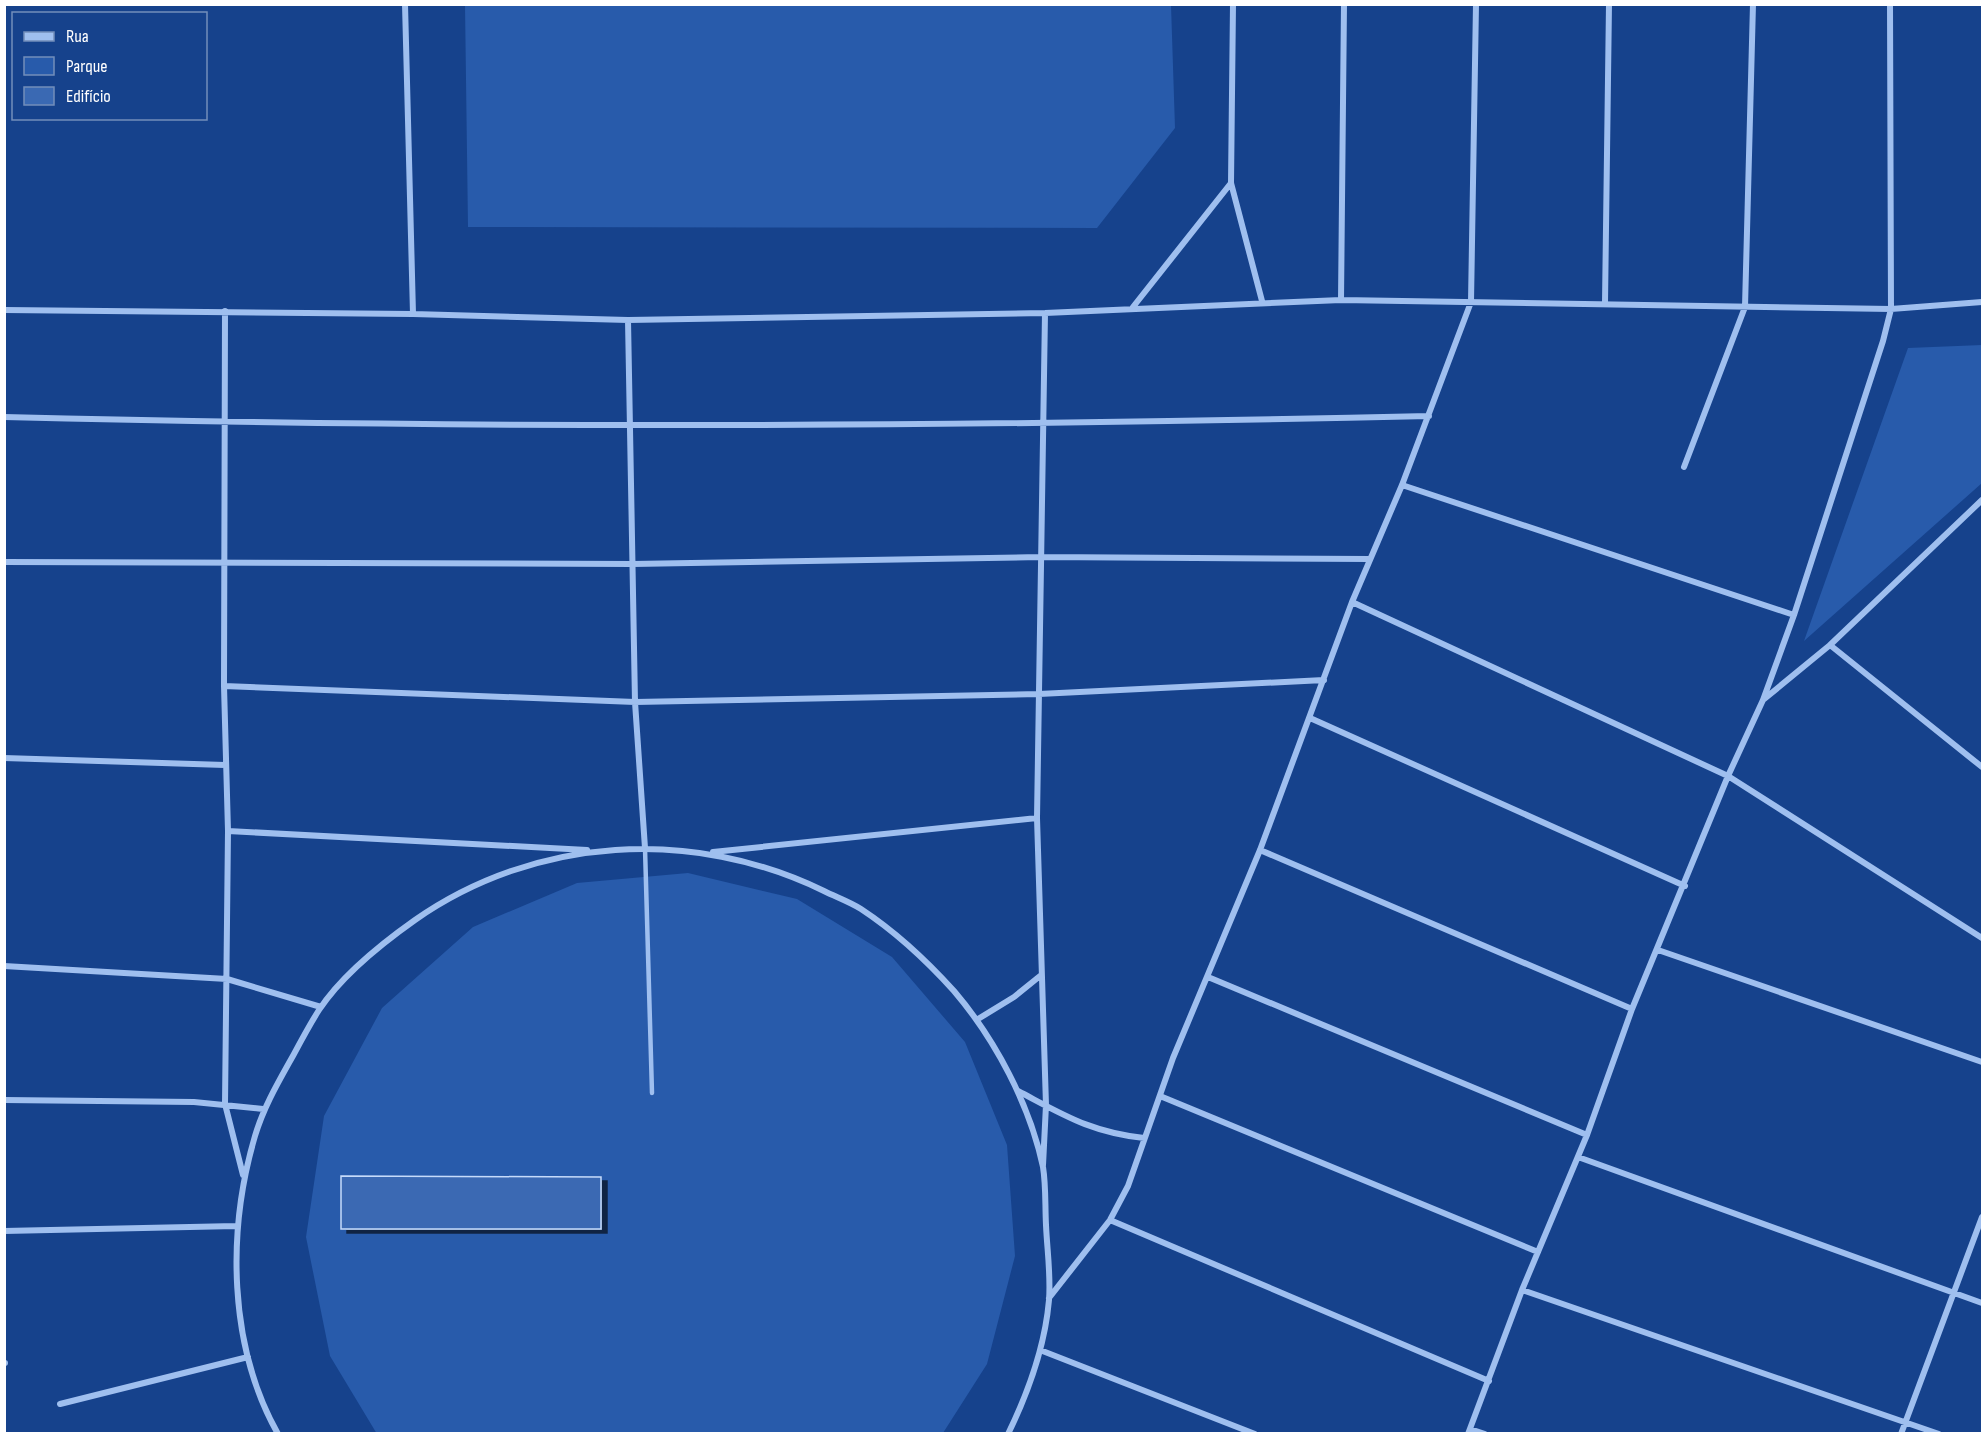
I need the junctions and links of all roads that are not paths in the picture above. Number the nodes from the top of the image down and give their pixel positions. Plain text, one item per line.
1 (405, 4) edge
2 (1344, 4) edge
3 (1476, 4) edge
4 (1610, 4) edge
5 (1753, 4) edge
6 (1890, 4) edge
7 (1232, 5) edge
8 (1231, 183) junction
9 (1341, 300) junction
10 (1262, 302) junction
11 (1471, 302) junction
12 (1983, 302) edge
13 (1605, 303) junction
14 (1133, 307) junction
15 (1745, 307) junction
16 (1891, 309) junction
17 (4, 310) edge
18 (225, 311) junction
19 (1045, 313) junction
20 (413, 314) junction
21 (628, 320) junction
22 (1429, 416) junction
23 (4, 417) edge
24 (224, 423) junction
25 (629, 424) junction
26 (1044, 425) junction
27 (1684, 468) dead end
28 (1402, 485) junction
29 (1983, 500) edge
30 (1040, 557) junction
31 (1370, 559) junction
32 (4, 562) edge
33 (225, 563) junction
34 (633, 564) junction
35 (1352, 602) junction
36 (1794, 615) junction
37 (1830, 645) junction
38 (1324, 680) junction
39 (224, 686) junction
40 (1039, 694) junction
41 (1763, 700) junction
42 (635, 702) junction
43 (1310, 718) junction
44 (4, 758) edge
45 (225, 765) junction
46 (1983, 767) edge
47 (1728, 776) junction
48 (1037, 818) junction
49 (228, 831) junction
50 (645, 848) junction
51 (597, 850) junction
52 (1260, 850) junction
53 (706, 852) junction
54 (1684, 885) junction
55 (1983, 938) edge
56 (1658, 950) junction
57 (4, 966) edge
58 (1040, 976) junction
59 (1208, 978) junction
60 (227, 979) junction
61 (321, 1007) junction
62 (1632, 1009) junction
63 (978, 1019) junction
64 (1983, 1062) edge
65 (1018, 1091) junction
66 (652, 1093) dead end
67 (1160, 1096) junction
68 (4, 1100) edge
69 (225, 1104) junction
70 (1046, 1105) junction
71 (263, 1109) junction
72 (1587, 1135) junction
73 (1144, 1138) junction
74 (1578, 1157) junction
75 (1043, 1168) junction
76 (243, 1177) junction
77 (1983, 1217) edge
78 (1110, 1220) junction
79 (236, 1226) junction
80 (4, 1231) edge
81 (1538, 1252) junction
82 (1522, 1290) junction
83 (1954, 1292) junction
84 (1049, 1298) junction
85 (1983, 1303) edge
86 (1040, 1350) junction
87 (248, 1357) junction
88 (1489, 1381) junction
89 (60, 1404) dead end
90 (1906, 1422) junction
91 (1469, 1431) edge
92 (278, 1434) edge
93 (1008, 1434) edge
94 (1255, 1434) edge
95 (1485, 1434) edge
96 (1901, 1434) edge
97 (1939, 1434) edge

1 - 20 street
2 - 9 street
3 - 11 street
4 - 13 street
5 - 15 street
6 - 16 street
7 - 8 street
8 - 10 street
8 - 14 street
9 - 10 street
9 - 11 street
10 - 14 street
11 - 13 street
11 - 22 street
12 - 16 street
13 - 15 street
14 - 19 street
15 - 16 street
15 - 27 street
16 - 36 street
17 - 18 street
18 - 20 street
18 - 24 street
19 - 21 street
19 - 26 street
20 - 21 street
21 - 25 street
22 - 26 street
22 - 28 street
23 - 24 street
24 - 25 street
24 - 33 street
25 - 26 street
25 - 34 street
26 - 30 street
28 - 31 street
28 - 36 street
29 - 37 street
30 - 31 street
30 - 34 street
30 - 40 street
31 - 35 street
32 - 33 street
33 - 34 street
33 - 39 street
34 - 42 street
35 - 38 street
35 - 47 street
36 - 41 street
37 - 41 street
37 - 46 street
38 - 40 street
38 - 43 street
39 - 42 street
39 - 45 street
40 - 42 street
40 - 48 street
41 - 47 street
42 - 50 street
43 - 52 street
43 - 54 street
44 - 45 street
45 - 49 street
47 - 54 street
47 - 55 street
48 - 53 street
48 - 58 street
49 - 51 street
49 - 60 street
50 - 51 street
50 - 53 street
50 - 66 lane
51 - 61 street
52 - 59 street
52 - 62 street
53 - 63 street
54 - 56 street
56 - 62 street
56 - 64 street
57 - 60 street
58 - 63 street
58 - 70 street
59 - 67 street
59 - 72 street
60 - 61 street
60 - 69 street
61 - 71 street
62 - 72 street
63 - 65 street
65 - 70 street
65 - 75 street
67 - 73 street
67 - 81 street
68 - 69 street
69 - 71 street
69 - 76 street
70 - 73 street
70 - 75 street
71 - 76 street
72 - 74 street
73 - 78 street
74 - 81 street
74 - 83 street
75 - 84 street
76 - 79 street
77 - 83 street
78 - 84 street
78 - 88 street
79 - 80 street
79 - 87 street
81 - 82 street
82 - 88 street
82 - 90 street
83 - 85 street
83 - 90 street
84 - 86 street
86 - 93 street
86 - 94 street
87 - 89 street
87 - 92 street
88 - 91 street
90 - 96 street
90 - 97 street
91 - 95 street

